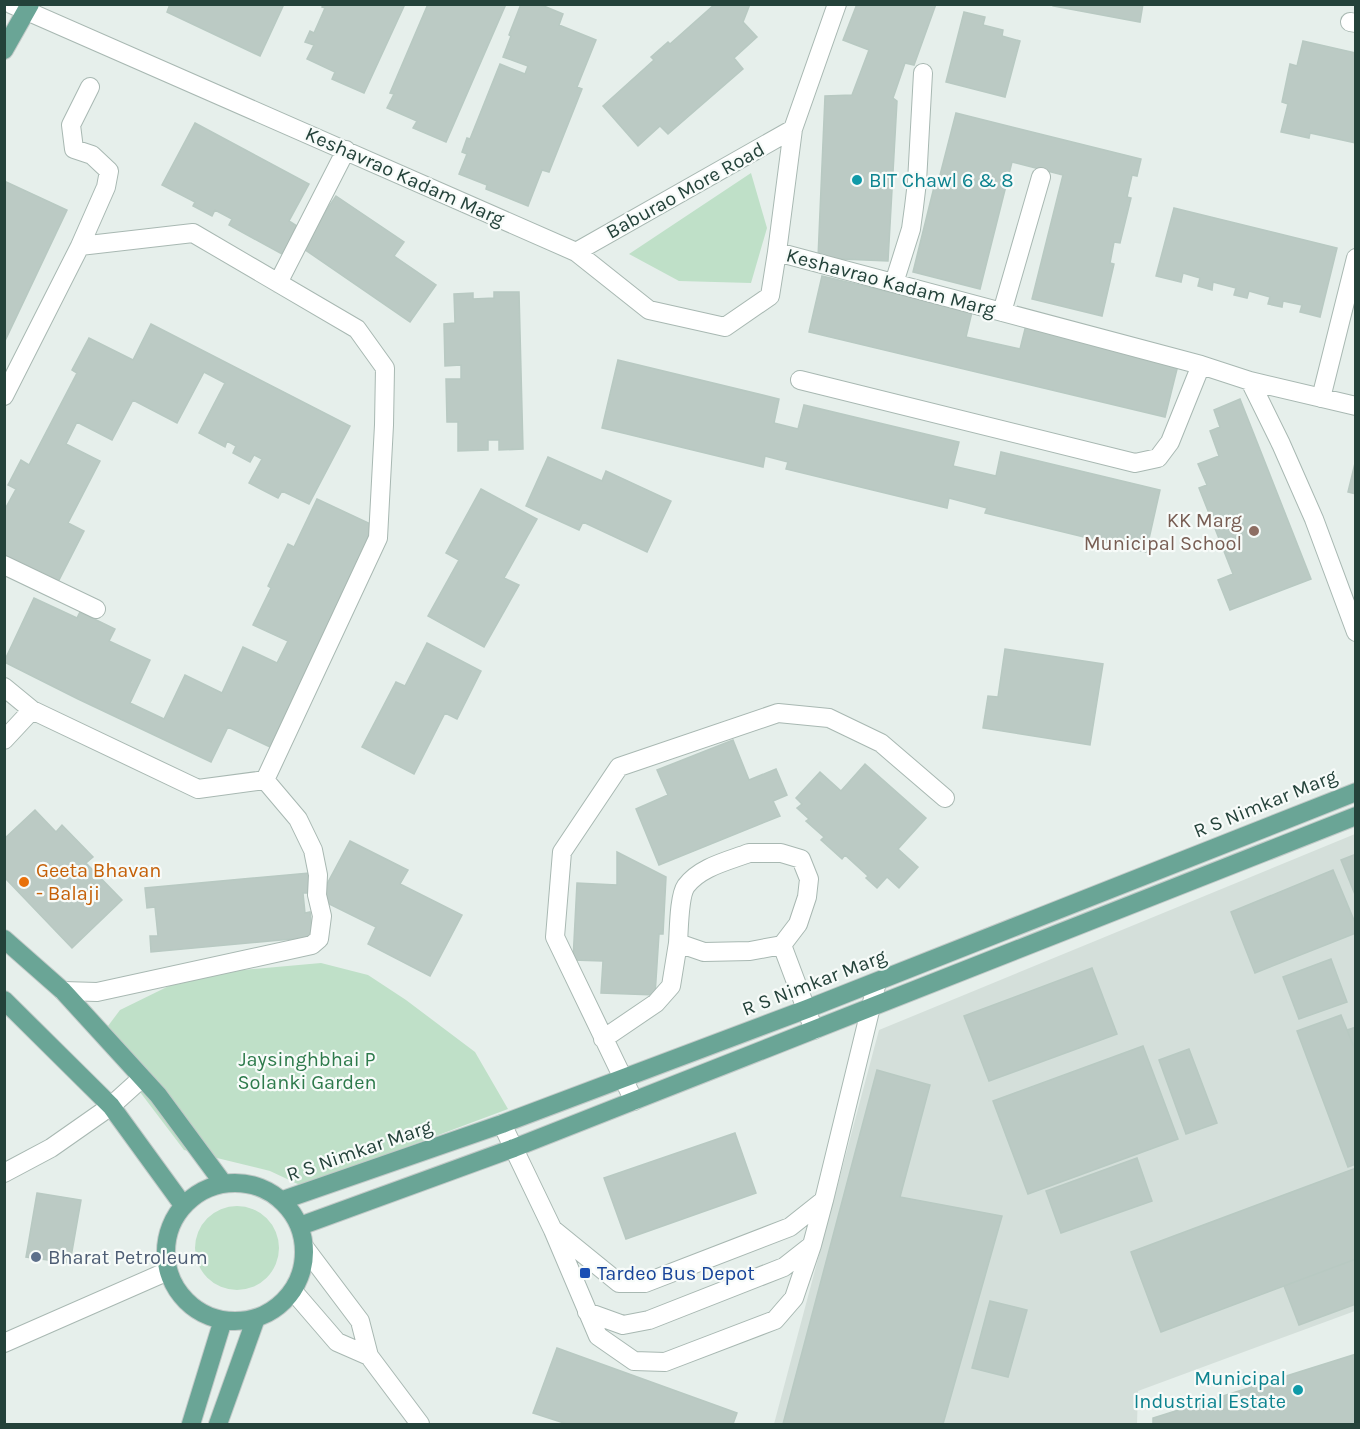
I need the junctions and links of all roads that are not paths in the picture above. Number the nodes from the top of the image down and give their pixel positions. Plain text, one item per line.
1 (837, 4) edge
2 (22, 7) edge
3 (4, 50) edge
4 (923, 73) dead end
5 (90, 87) dead end
6 (793, 129) junction
7 (346, 150) junction
8 (1041, 177) dead end
9 (80, 246) junction
10 (576, 252) junction
11 (777, 252) junction
12 (1356, 258) edge
13 (278, 283) junction
14 (894, 283) junction
15 (1002, 312) junction
16 (1201, 364) junction
17 (11, 367) edge
18 (800, 380) dead end
19 (1250, 381) junction
20 (4, 396) edge
21 (1321, 398) junction
22 (1356, 406) edge
23 (4, 565) edge
24 (96, 609) dead end
25 (1356, 633) edge
26 (4, 687) edge
27 (32, 710) junction
28 (4, 740) edge
29 (265, 780) junction
30 (1356, 792) edge
31 (945, 798) dead end
32 (1356, 816) edge
33 (4, 939) edge
34 (678, 943) junction
35 (782, 945) junction
36 (877, 982) junction
37 (63, 991) junction
38 (4, 1000) edge
39 (871, 1007) junction
40 (807, 1009) junction
41 (814, 1030) junction
42 (603, 1039) junction
43 (142, 1078) junction
44 (622, 1079) junction
45 (634, 1101) junction
46 (111, 1106) junction
47 (502, 1124) junction
48 (514, 1148) junction
49 (4, 1173) edge
50 (223, 1183) junction
51 (283, 1200) junction
52 (824, 1200) junction
53 (183, 1205) junction
54 (300, 1226) junction
55 (553, 1230) junction
56 (812, 1245) junction
57 (305, 1248) junction
58 (168, 1271) junction
59 (293, 1291) junction
60 (587, 1312) junction
61 (256, 1318) junction
62 (223, 1320) junction
63 (4, 1343) edge
64 (369, 1356) junction
65 (191, 1425) edge
66 (218, 1425) edge
67 (420, 1425) edge

1 - 6 street, Baburao More Road
2 - 3 main road
2 - 7 street, Keshavrao Kadam Marg
4 - 14 street
5 - 9 street
6 - 10 street, Baburao More Road
6 - 11 street, Baburao More Road
7 - 10 street, Keshavrao Kadam Marg
7 - 13 street
8 - 15 street
9 - 13 street
9 - 17 street
10 - 11 street, Keshavrao Kadam Marg
11 - 14 street, Keshavrao Kadam Marg
12 - 21 street
13 - 29 street
14 - 15 street, Keshavrao Kadam Marg
15 - 16 street, Keshavrao Kadam Marg
16 - 18 street
16 - 19 street, Keshavrao Kadam Marg
17 - 20 street
19 - 21 street, Keshavrao Kadam Marg
19 - 25 street
21 - 22 street, Keshavrao Kadam Marg
23 - 24 street
26 - 27 street
27 - 28 street
27 - 29 street
29 - 37 street
30 - 36 main road, R S Nimkar Marg
31 - 42 street
32 - 39 main road
33 - 37 main road
34 - 35 street
34 - 35 street
34 - 42 street
35 - 40 street
36 - 39 street
36 - 40 main road, R S Nimkar Marg
37 - 43 main road
38 - 46 main road
39 - 41 main road
39 - 52 street
40 - 41 street
40 - 44 main road, R S Nimkar Marg
41 - 45 main road
42 - 44 street
43 - 46 street
43 - 50 main road
44 - 45 street
44 - 47 main road, R S Nimkar Marg
45 - 48 main road
46 - 49 street
46 - 53 main road
47 - 48 street
47 - 51 main road, R S Nimkar Marg
48 - 54 main road
48 - 55 street
50 - 51 main road
50 - 53 main road
51 - 54 main road
52 - 55 street
52 - 56 street
53 - 58 main road
54 - 57 main road
55 - 60 street
56 - 60 street
56 - 60 street
57 - 59 main road
57 - 64 street
58 - 62 main road
58 - 63 street
59 - 61 main road
59 - 64 street
61 - 62 main road
61 - 66 main road
62 - 65 main road
64 - 67 street

